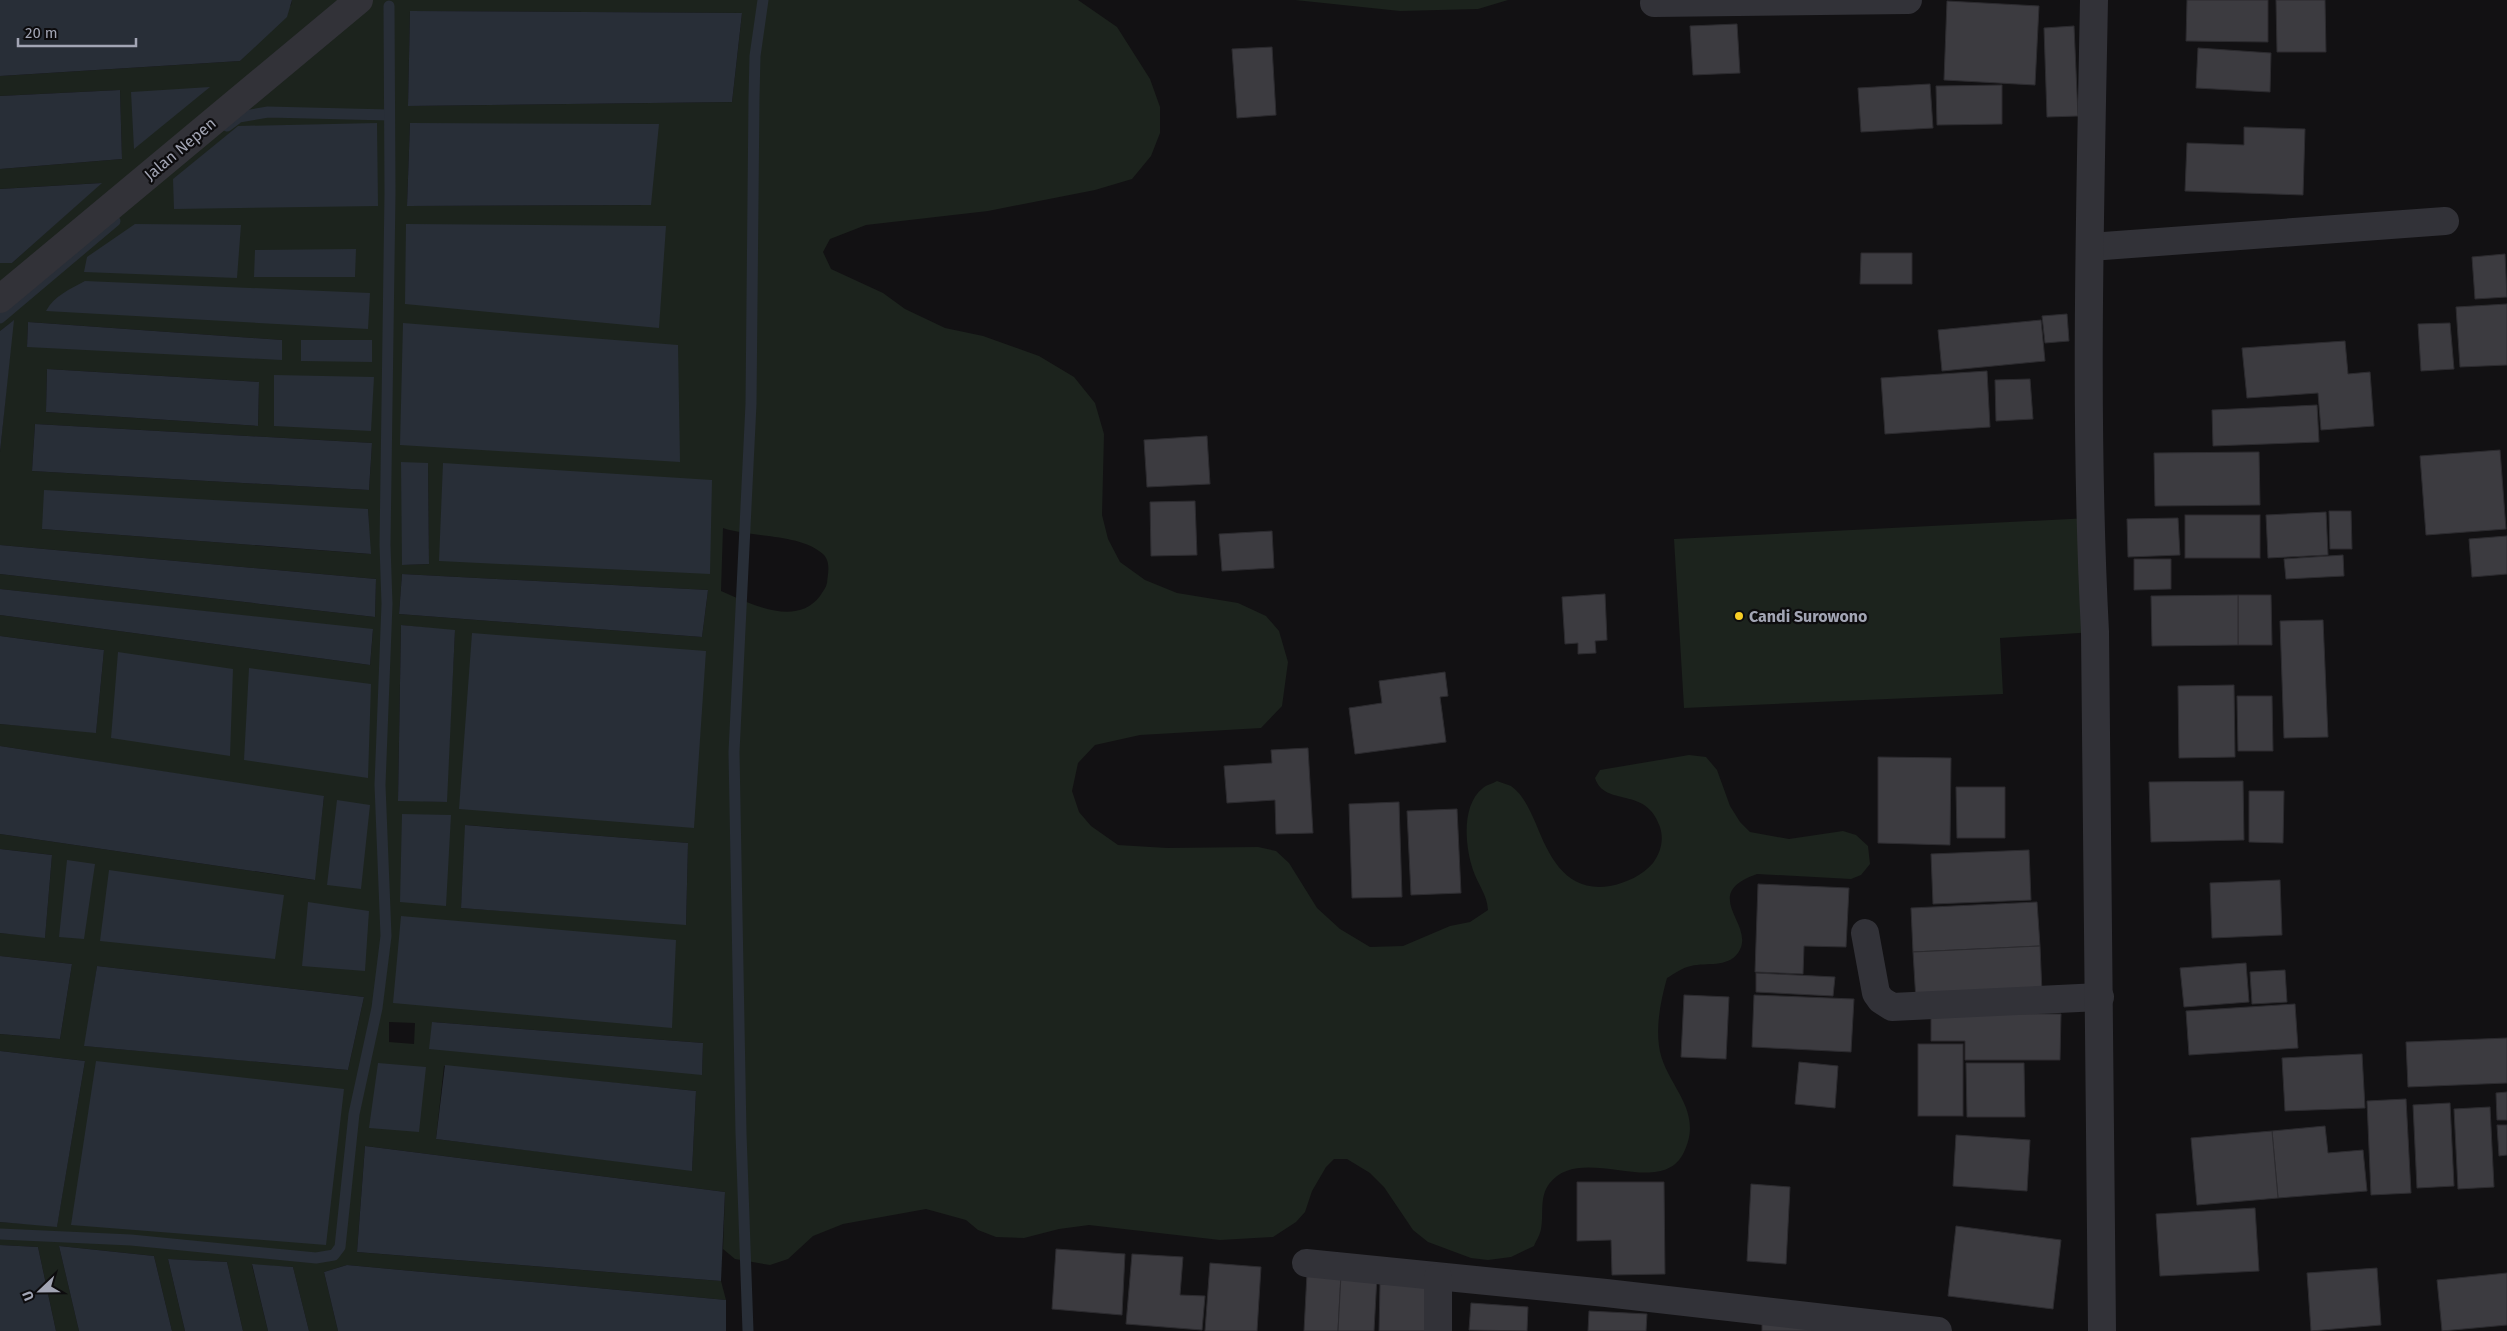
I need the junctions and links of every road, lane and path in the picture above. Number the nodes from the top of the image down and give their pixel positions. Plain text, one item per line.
1 (360, 0) edge
2 (1908, 0) edge
3 (2094, 0) edge
4 (1654, 3) dead end
5 (2446, 221) dead end
6 (2090, 246) junction
7 (0, 299) edge
8 (1865, 933) dead end
9 (2100, 997) junction
10 (1306, 1263) dead end
11 (1438, 1276) junction
12 (1438, 1331) edge
13 (1938, 1331) edge
14 (2102, 1331) edge

1 - 7 street, Jalan Nepen
2 - 4 street
3 - 6 street
5 - 6 street
6 - 9 street
8 - 9 street
9 - 14 street
10 - 11 street
11 - 12 street
11 - 13 street

